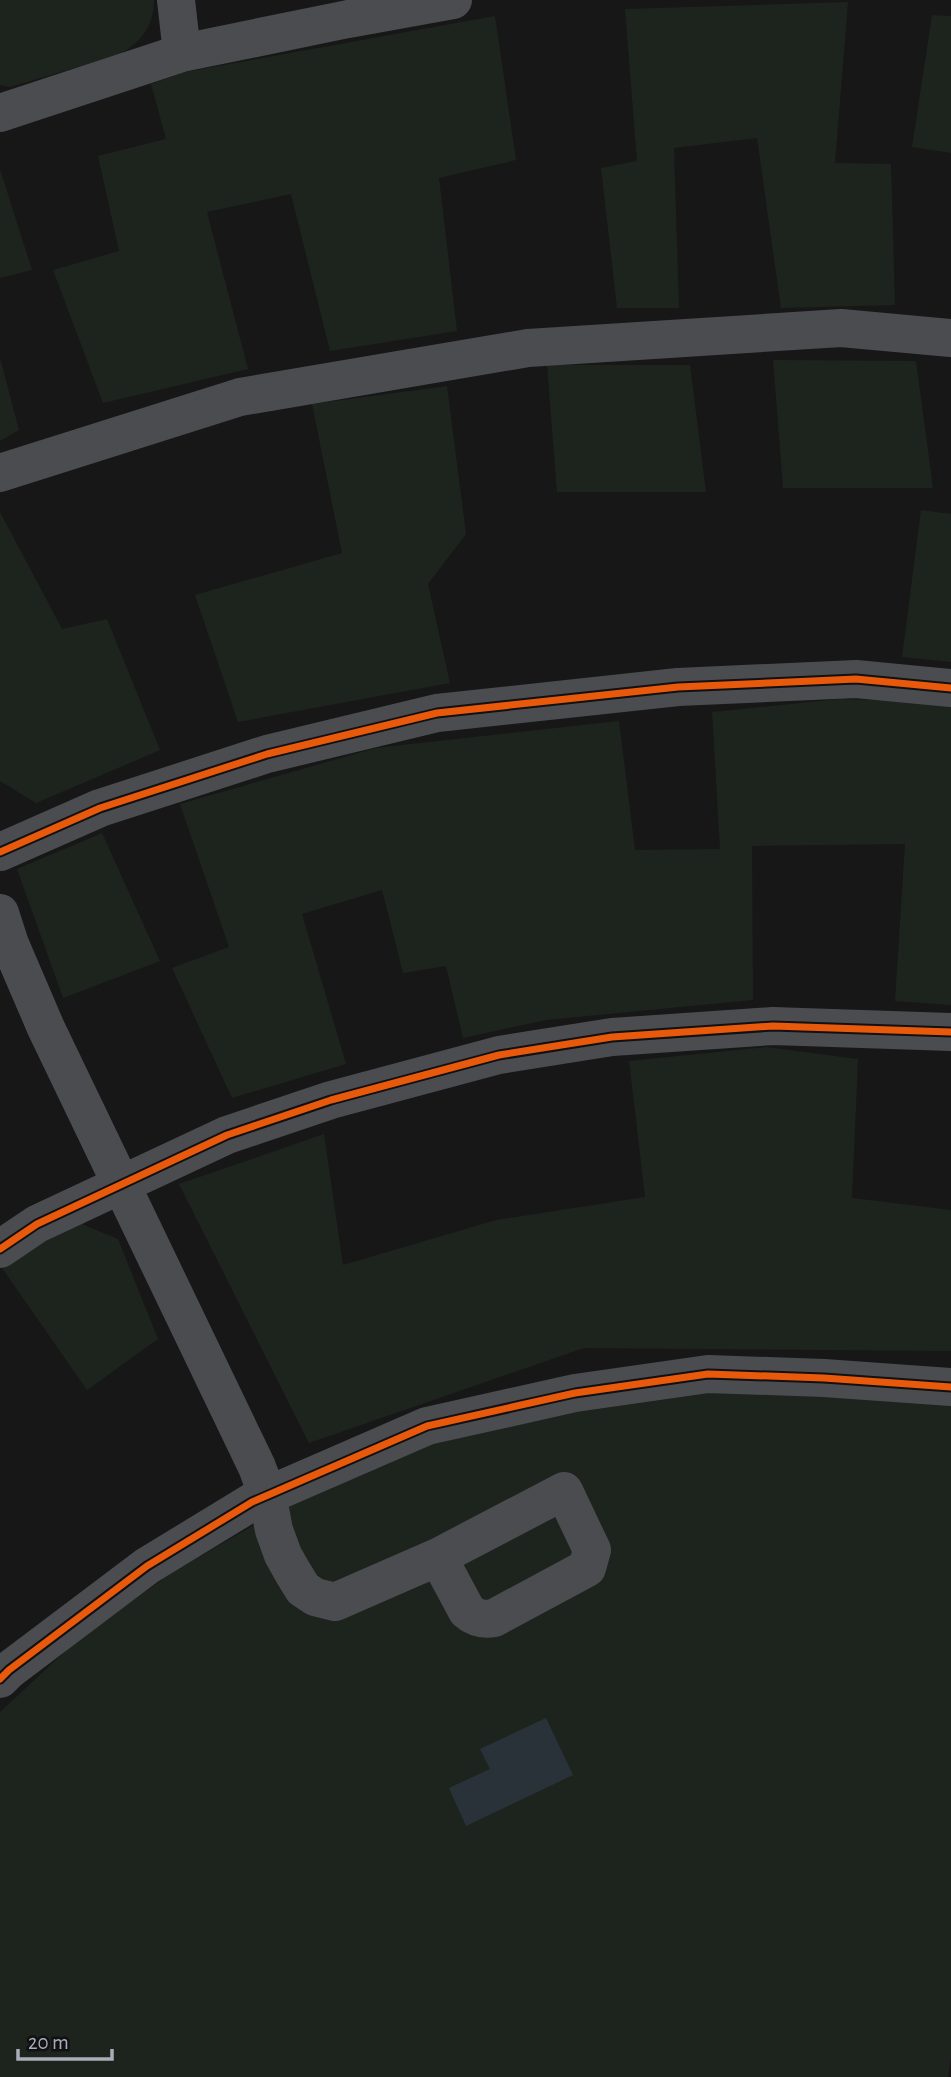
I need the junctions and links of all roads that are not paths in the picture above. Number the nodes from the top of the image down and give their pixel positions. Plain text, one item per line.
1 (176, 0) edge
2 (453, 0) edge
3 (182, 53) junction
4 (0, 113) edge
5 (951, 338) edge
6 (0, 473) edge
7 (951, 688) edge
8 (0, 852) edge
9 (0, 913) edge
10 (951, 1032) edge
11 (120, 1184) junction
12 (0, 1249) edge
13 (951, 1387) edge
14 (267, 1494) junction
15 (438, 1557) dead end
16 (0, 1679) edge

1 - 3 street
2 - 3 street
3 - 4 street
5 - 6 street
7 - 8 street
9 - 11 street
10 - 11 street
11 - 12 street
11 - 14 street
13 - 14 street
14 - 15 street
14 - 16 street

